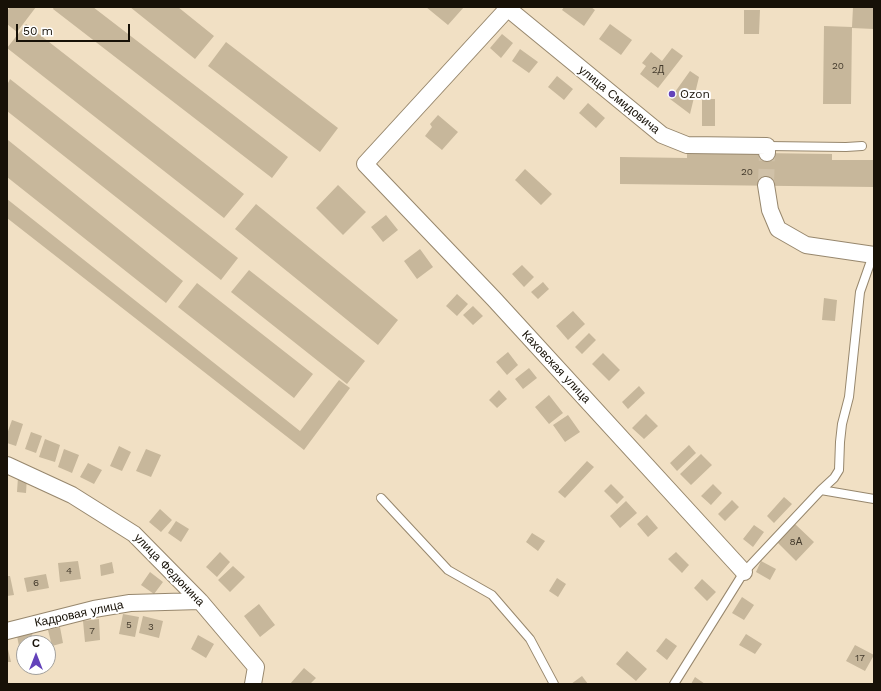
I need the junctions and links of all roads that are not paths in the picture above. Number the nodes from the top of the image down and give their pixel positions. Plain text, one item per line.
1 (507, 8) edge
2 (862, 146) dead end
3 (767, 150) joint
4 (766, 185) tunnel mouth
5 (874, 255) edge
6 (7, 465) edge
7 (821, 490) junction
8 (381, 498) dead end
9 (874, 499) edge
10 (744, 572) junction
11 (200, 601) junction
12 (7, 631) edge
13 (253, 684) edge
14 (554, 684) edge
15 (674, 684) edge

1 - 3 street, улица Смидовича
1 - 10 street, Каховская улица
2 - 3 lane
4 - 5 street
5 - 7 lane
6 - 11 street, улица Федюнина
7 - 9 lane
7 - 10 lane
8 - 14 lane
10 - 15 lane
11 - 12 street, Кадровая улица
11 - 13 street, улица Федюнина

